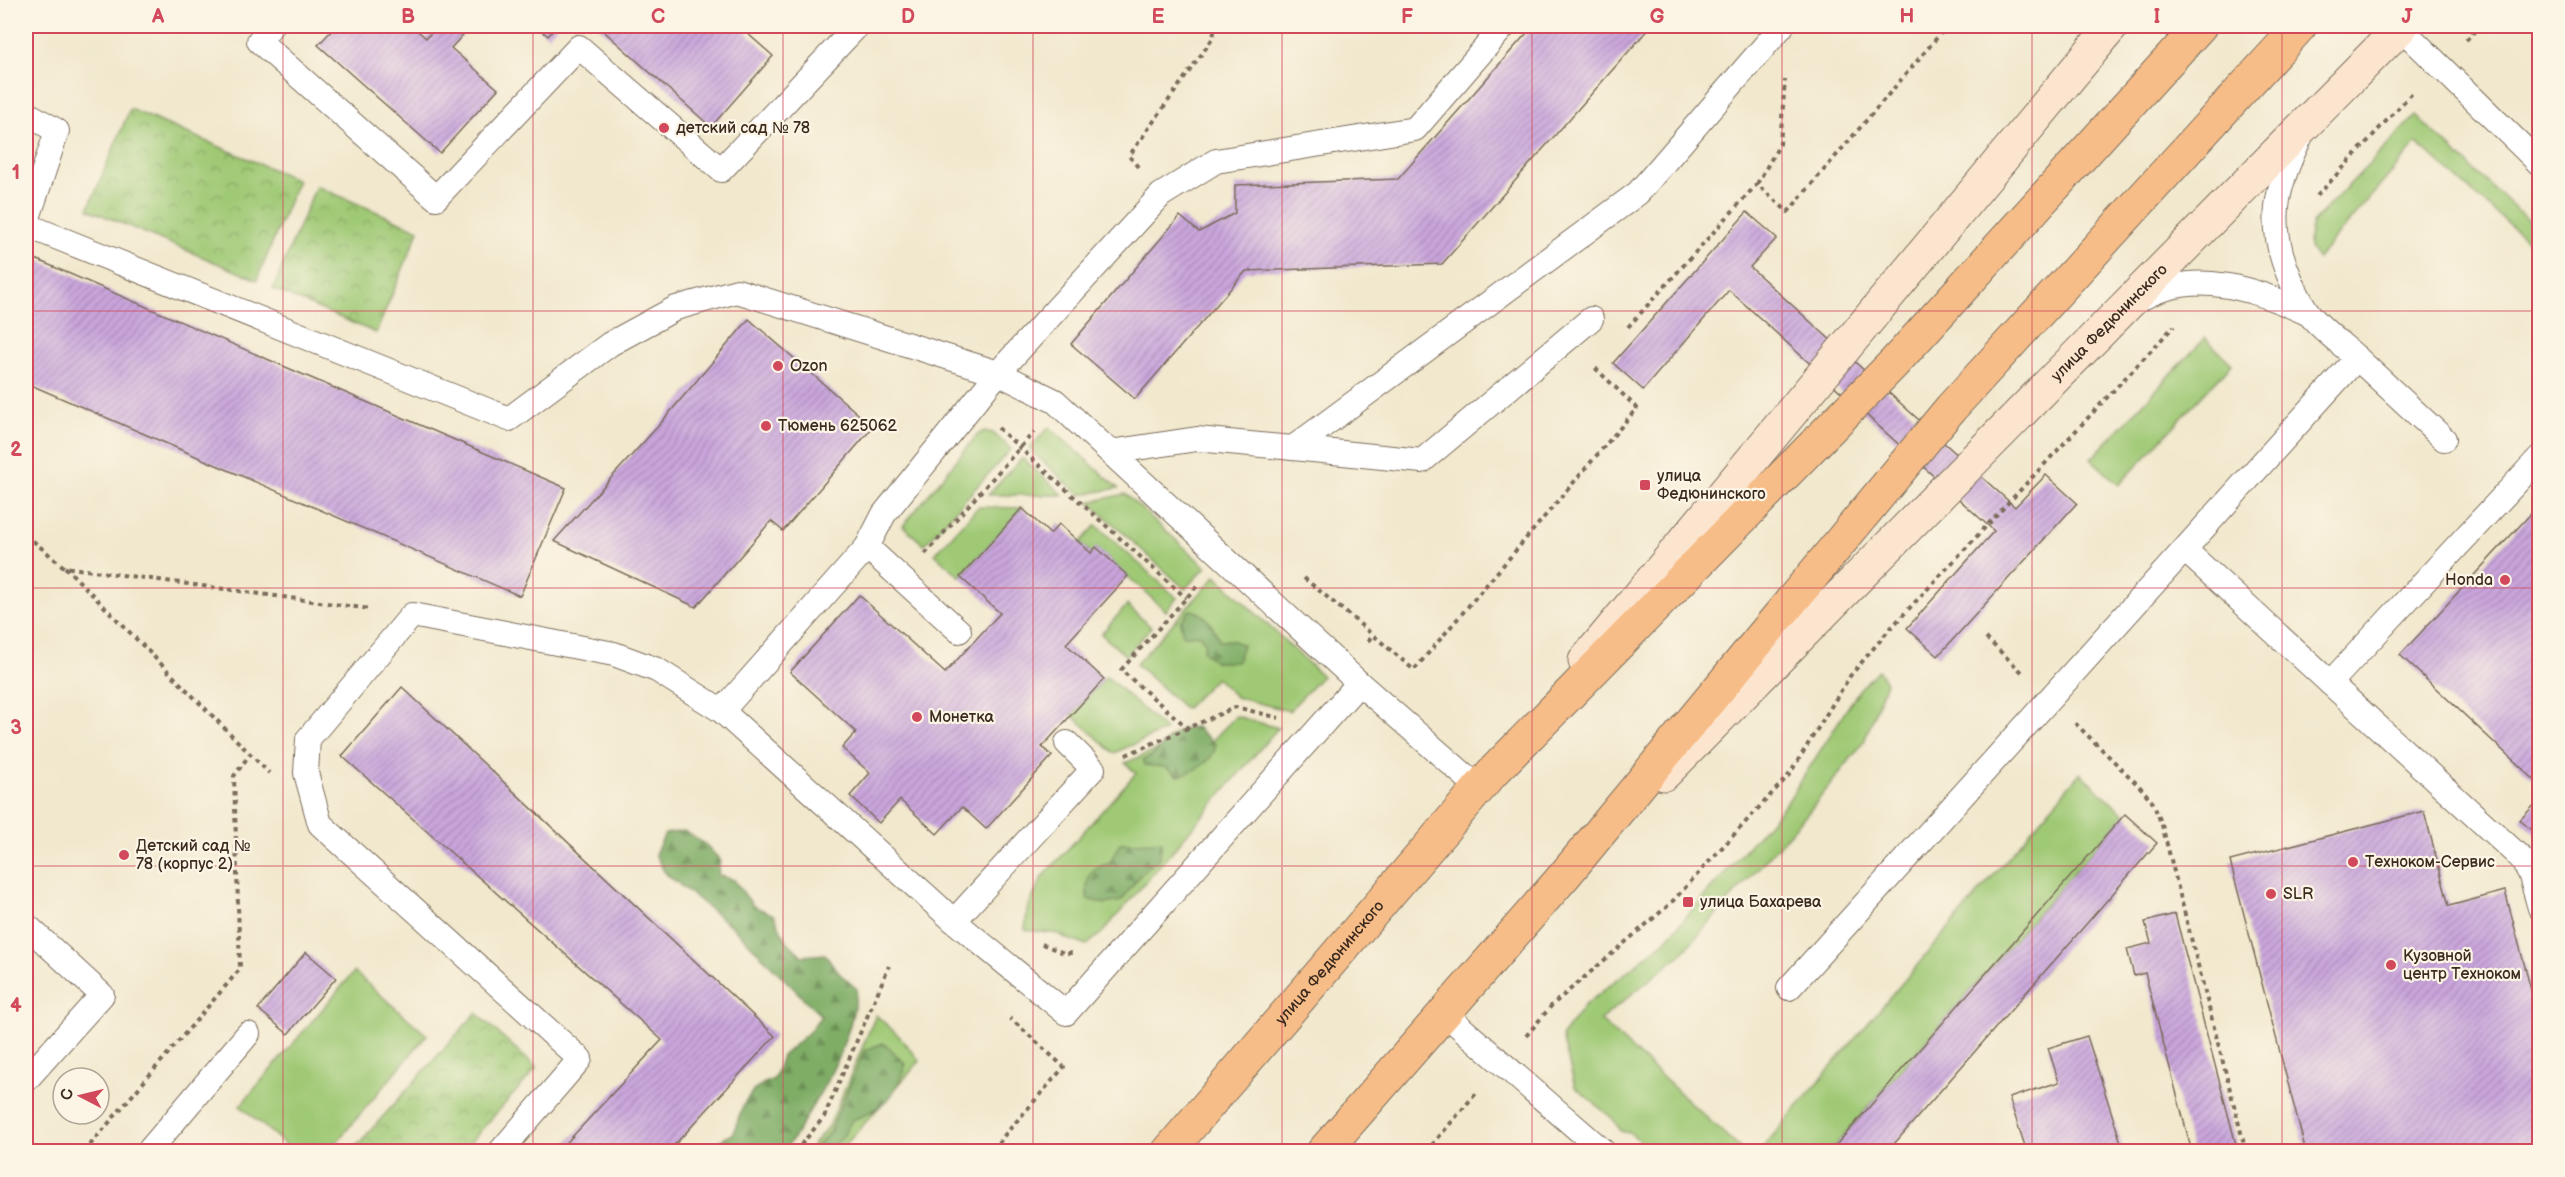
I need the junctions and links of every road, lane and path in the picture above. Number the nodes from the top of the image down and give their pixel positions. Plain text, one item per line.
1 (271, 26) edge
2 (856, 26) edge
3 (1215, 26) edge
4 (1504, 26) edge
5 (1782, 26) edge
6 (1947, 26) edge
7 (2112, 26) edge
8 (2200, 26) edge
9 (2300, 26) edge
10 (2401, 26) edge
11 (2480, 26) edge
12 (2440, 67) junction
13 (1785, 73) dead end
14 (2320, 108) junction
15 (26, 113) edge
16 (2540, 164) edge
17 (1757, 184) dead end
18 (1161, 195) junction
19 (1788, 212) dead end
20 (26, 225) edge
21 (2277, 240) junction
22 (2309, 315) junction
23 (2115, 316) junction
24 (1591, 319) dead end
25 (2179, 324) dead end
26 (2357, 358) junction
27 (998, 373) junction
28 (1055, 401) junction
29 (997, 428) dead end
30 (2444, 439) dead end
31 (1293, 448) junction
32 (1019, 449) junction
33 (1110, 452) junction
34 (2540, 457) edge
35 (26, 535) edge
36 (867, 547) junction
37 (2185, 550) junction
38 (1224, 557) junction
39 (64, 567) junction
40 (1301, 576) dead end
41 (903, 579) junction
42 (1186, 598) junction
43 (412, 615) junction
44 (959, 631) dead end
45 (1373, 634) dead end
46 (1986, 638) dead end
47 (1359, 683) junction
48 (2330, 683) junction
49 (2049, 698) junction
50 (722, 711) junction
51 (1282, 719) dead end
52 (1189, 729) junction
53 (1067, 743) dead end
54 (250, 754) junction
55 (1093, 769) junction
56 (273, 777) dead end
57 (1485, 781) junction
58 (1564, 876) junction
59 (2540, 908) edge
60 (954, 921) junction
61 (26, 925) edge
62 (889, 966) dead end
63 (1789, 988) dead end
64 (1444, 1013) junction
65 (248, 1034) dead end
66 (1502, 1064) junction
67 (26, 1080) edge
68 (84, 1152) edge
69 (148, 1152) edge
70 (500, 1152) edge
71 (795, 1152) edge
72 (1168, 1152) edge
73 (1323, 1152) edge
74 (1426, 1152) edge
75 (1604, 1152) edge
76 (2246, 1152) edge

1 - 2 lane
3 - 18 path
4 - 18 lane
5 - 31 lane
6 - 19 path
7 - 57 main road, улица Федюнинского
8 - 57 highway, улица Федюнинского
9 - 58 highway, улица Федюнинского
10 - 12 lane
10 - 14 main road, улица Федюнинского
11 - 12 path
12 - 16 lane
12 - 21 path
13 - 17 path
14 - 21 lane
14 - 23 main road, улица Федюнинского
15 - 20 lane
18 - 27 lane
20 - 27 lane
21 - 22 lane
22 - 23 lane
22 - 26 lane
23 - 58 main road, улица Федюнинского
24 - 31 lane
25 - 66 path
26 - 30 lane
26 - 37 lane
27 - 28 lane
27 - 36 lane
28 - 32 path
28 - 33 lane
29 - 32 path
31 - 33 lane
32 - 41 path
32 - 42 path
33 - 38 lane
34 - 48 lane
35 - 39 path
36 - 41 lane
36 - 50 lane
37 - 48 lane
37 - 49 lane
38 - 42 path
38 - 47 lane
39 - 43 path
39 - 54 path
40 - 45 path
41 - 44 lane
42 - 52 path
43 - 50 lane
43 - 70 lane
46 - 49 path
47 - 57 lane
47 - 60 lane
48 - 59 lane
49 - 63 lane
49 - 76 path
50 - 60 lane
51 - 52 path
52 - 55 path
53 - 55 lane
54 - 56 path
54 - 68 path
55 - 60 lane
57 - 72 highway, улица Федюнинского
58 - 64 highway, улица Федюнинского
61 - 67 lane
62 - 71 path
64 - 66 lane
64 - 73 highway, улица Федюнинского
65 - 69 lane
66 - 74 path
66 - 75 lane

